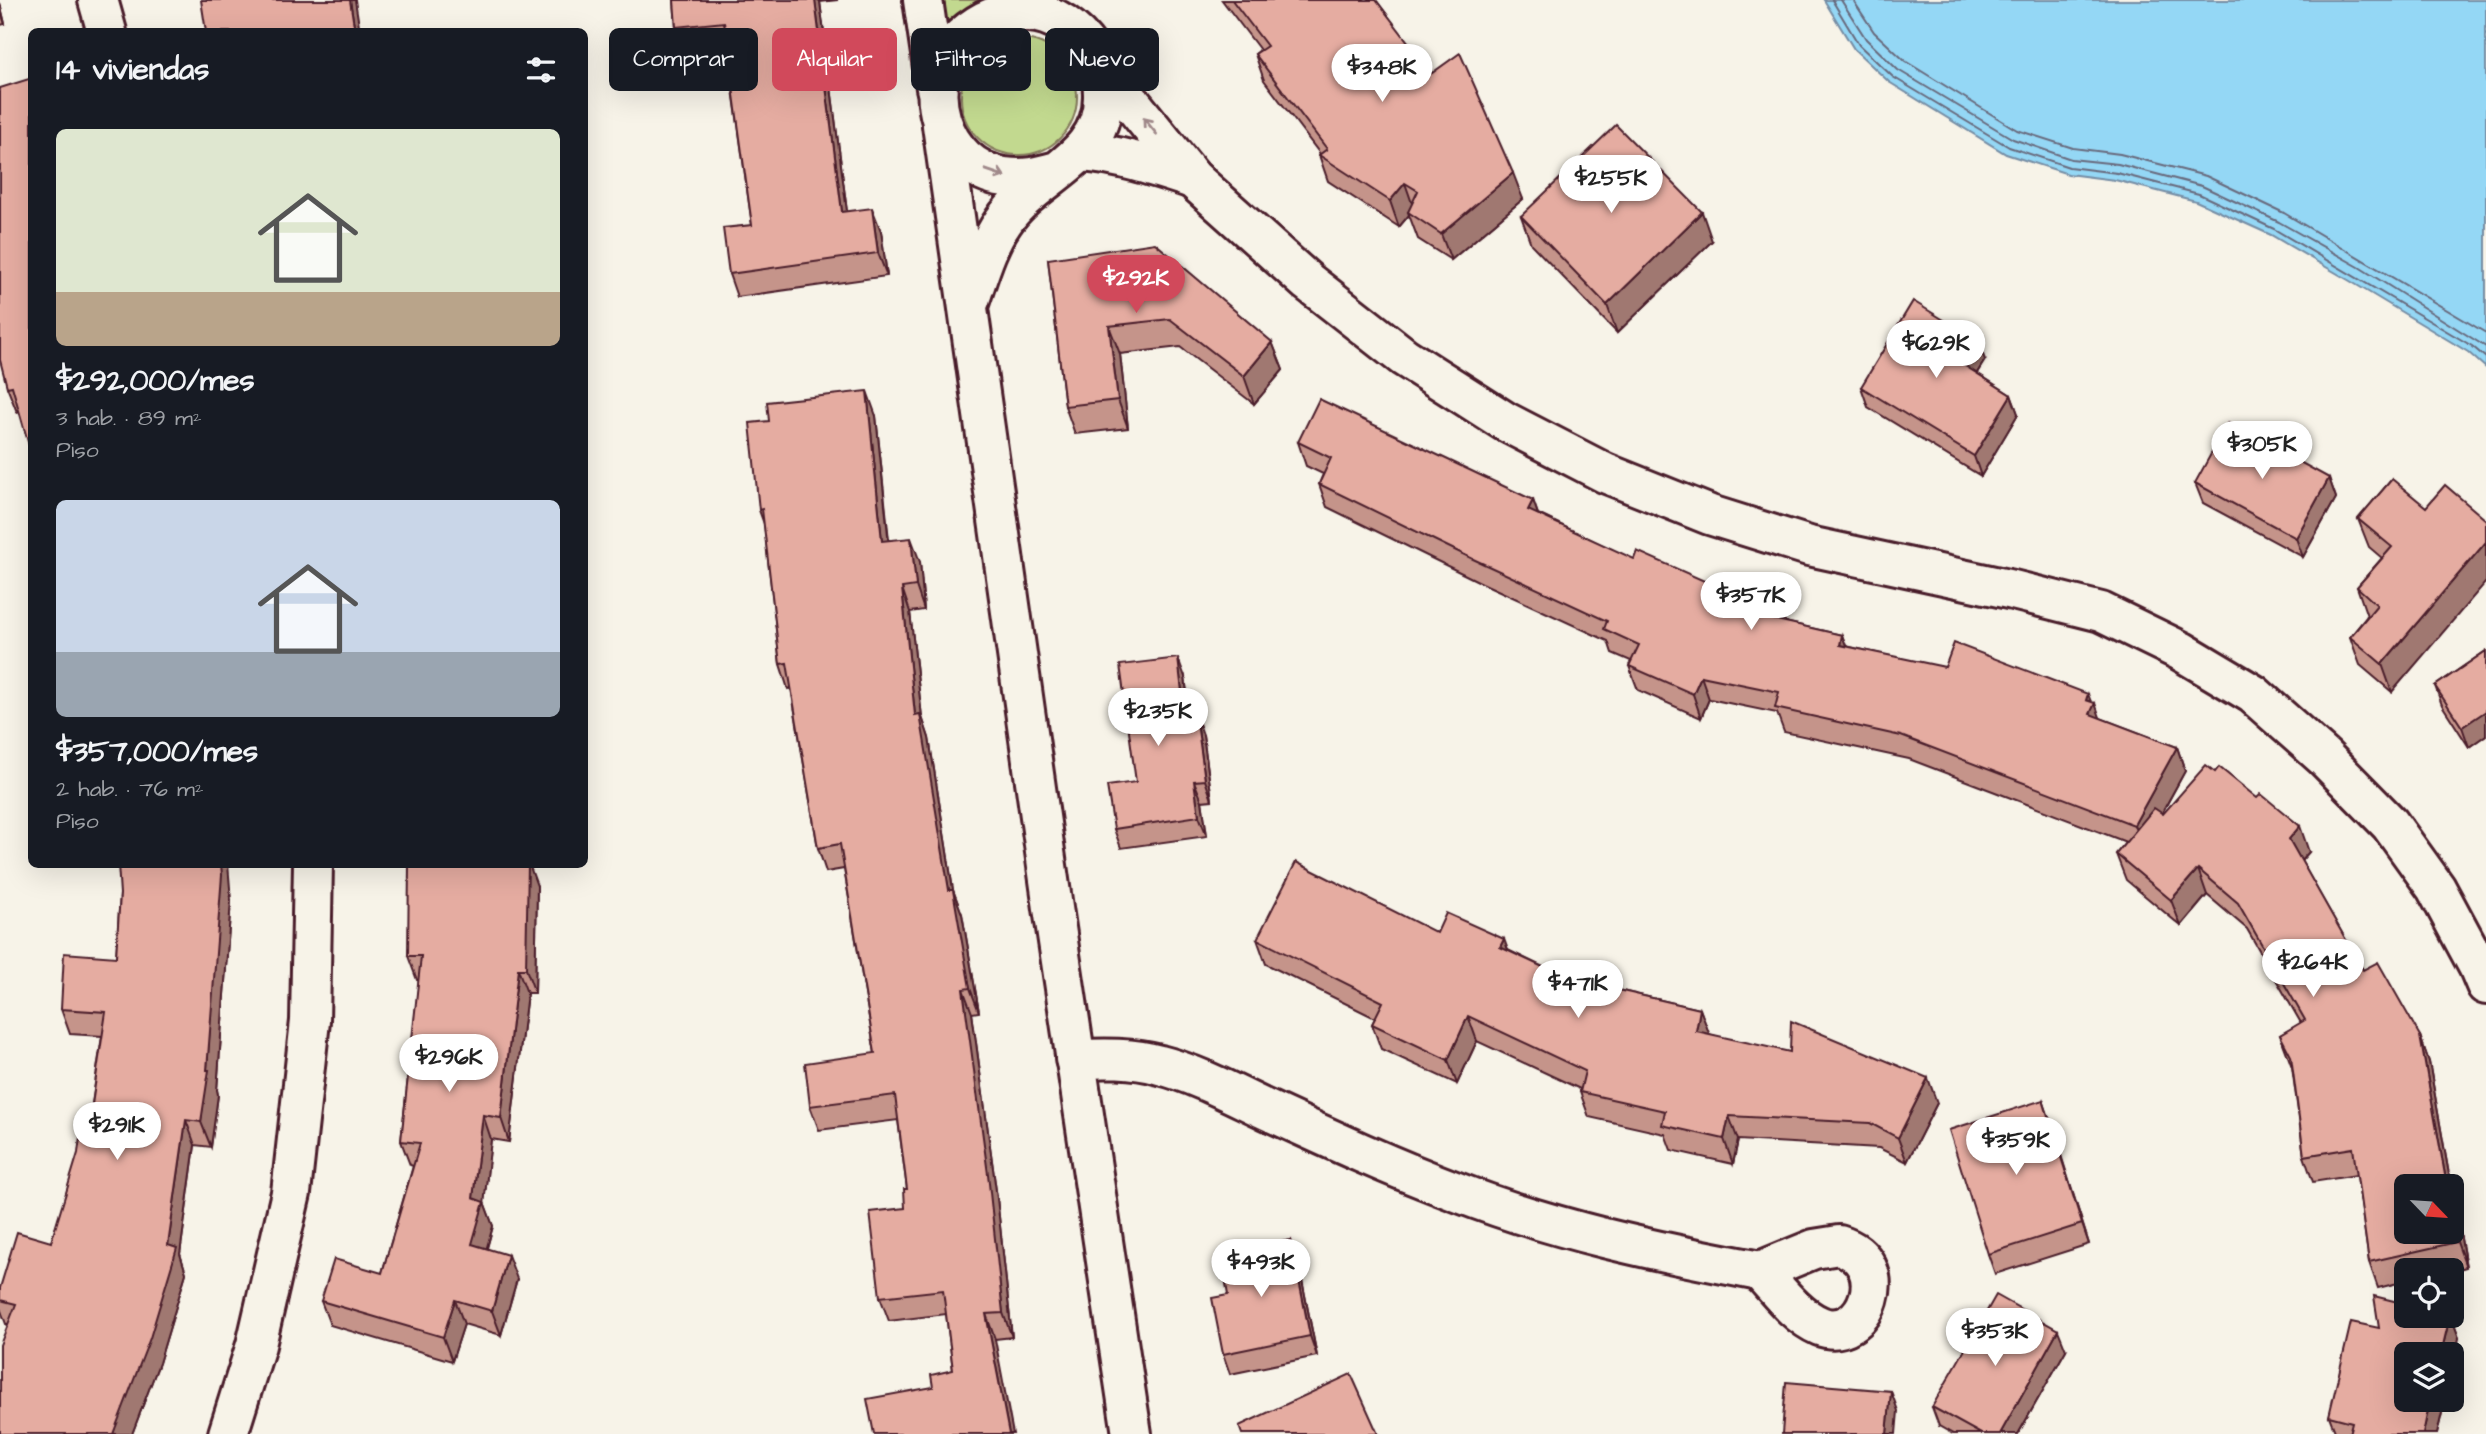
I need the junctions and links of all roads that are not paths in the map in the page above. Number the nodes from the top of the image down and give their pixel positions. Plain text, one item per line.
1 (98, 0) edge
2 (923, 0) edge
3 (1059, 0) edge
4 (106, 28) edge
5 (1067, 28) edge
6 (1076, 28) edge
7 (1103, 91) edge
8 (1123, 91) edge
9 (940, 110) junction
10 (1069, 161) junction
11 (1193, 179) junction
12 (968, 305) junction
13 (313, 868) edge
14 (2486, 985) edge
15 (1075, 1059) junction
16 (1760, 1271) dead end
17 (228, 1434) edge
18 (1132, 1434) edge

1 - 4 street
2 - 9 street
3 - 6 street
5 - 9 street
7 - 10 street
11 -> 8 street
9 -> 10 street
9 - 12 street
10 - 11 street
10 - 12 street
11 - 14 street
12 - 15 street
13 - 17 street
15 - 16 street
15 - 18 street

